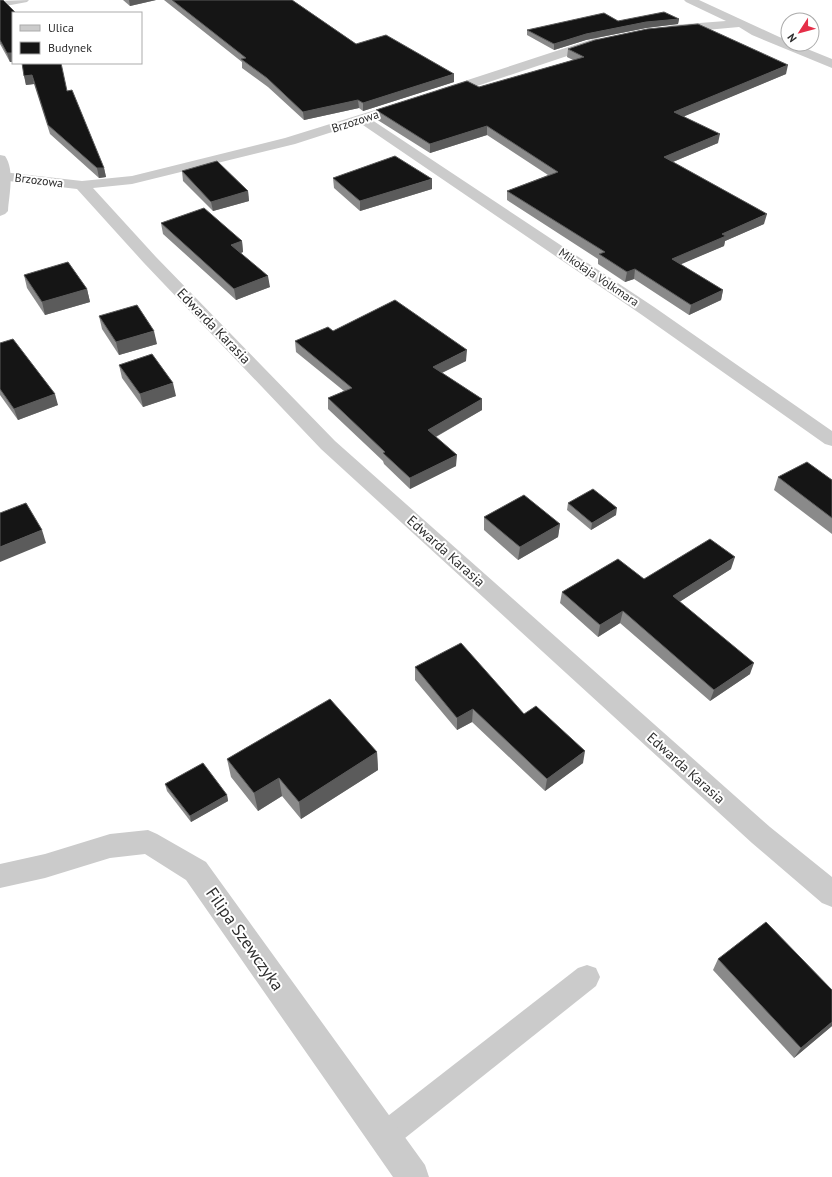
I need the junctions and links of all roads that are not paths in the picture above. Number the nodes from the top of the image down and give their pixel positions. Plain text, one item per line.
1 (23, 0) edge
2 (690, 0) edge
3 (0, 4) edge
4 (741, 23) junction
5 (663, 30) edge
6 (609, 39) edge
7 (832, 64) edge
8 (428, 97) edge
9 (414, 102) edge
10 (362, 119) junction
11 (0, 159) edge
12 (3, 176) junction
13 (82, 185) junction
14 (0, 211) edge
15 (832, 440) edge
16 (0, 876) edge
17 (832, 894) edge
18 (587, 977) dead end
19 (385, 1136) junction
20 (413, 1177) edge

1 - 3 street
2 - 4 street
4 - 5 street
4 - 7 street
6 - 8 street
9 - 10 street, Brzozowa
10 - 13 street, Brzozowa
10 - 15 street, Mikołaja Volkmara
11 - 12 street
12 - 13 street, Brzozowa
12 - 14 street
13 - 17 street, Edwarda Karasia
16 - 19 street, Filipa Szewczyka
18 - 19 lane
19 - 20 street, Filipa Szewczyka

